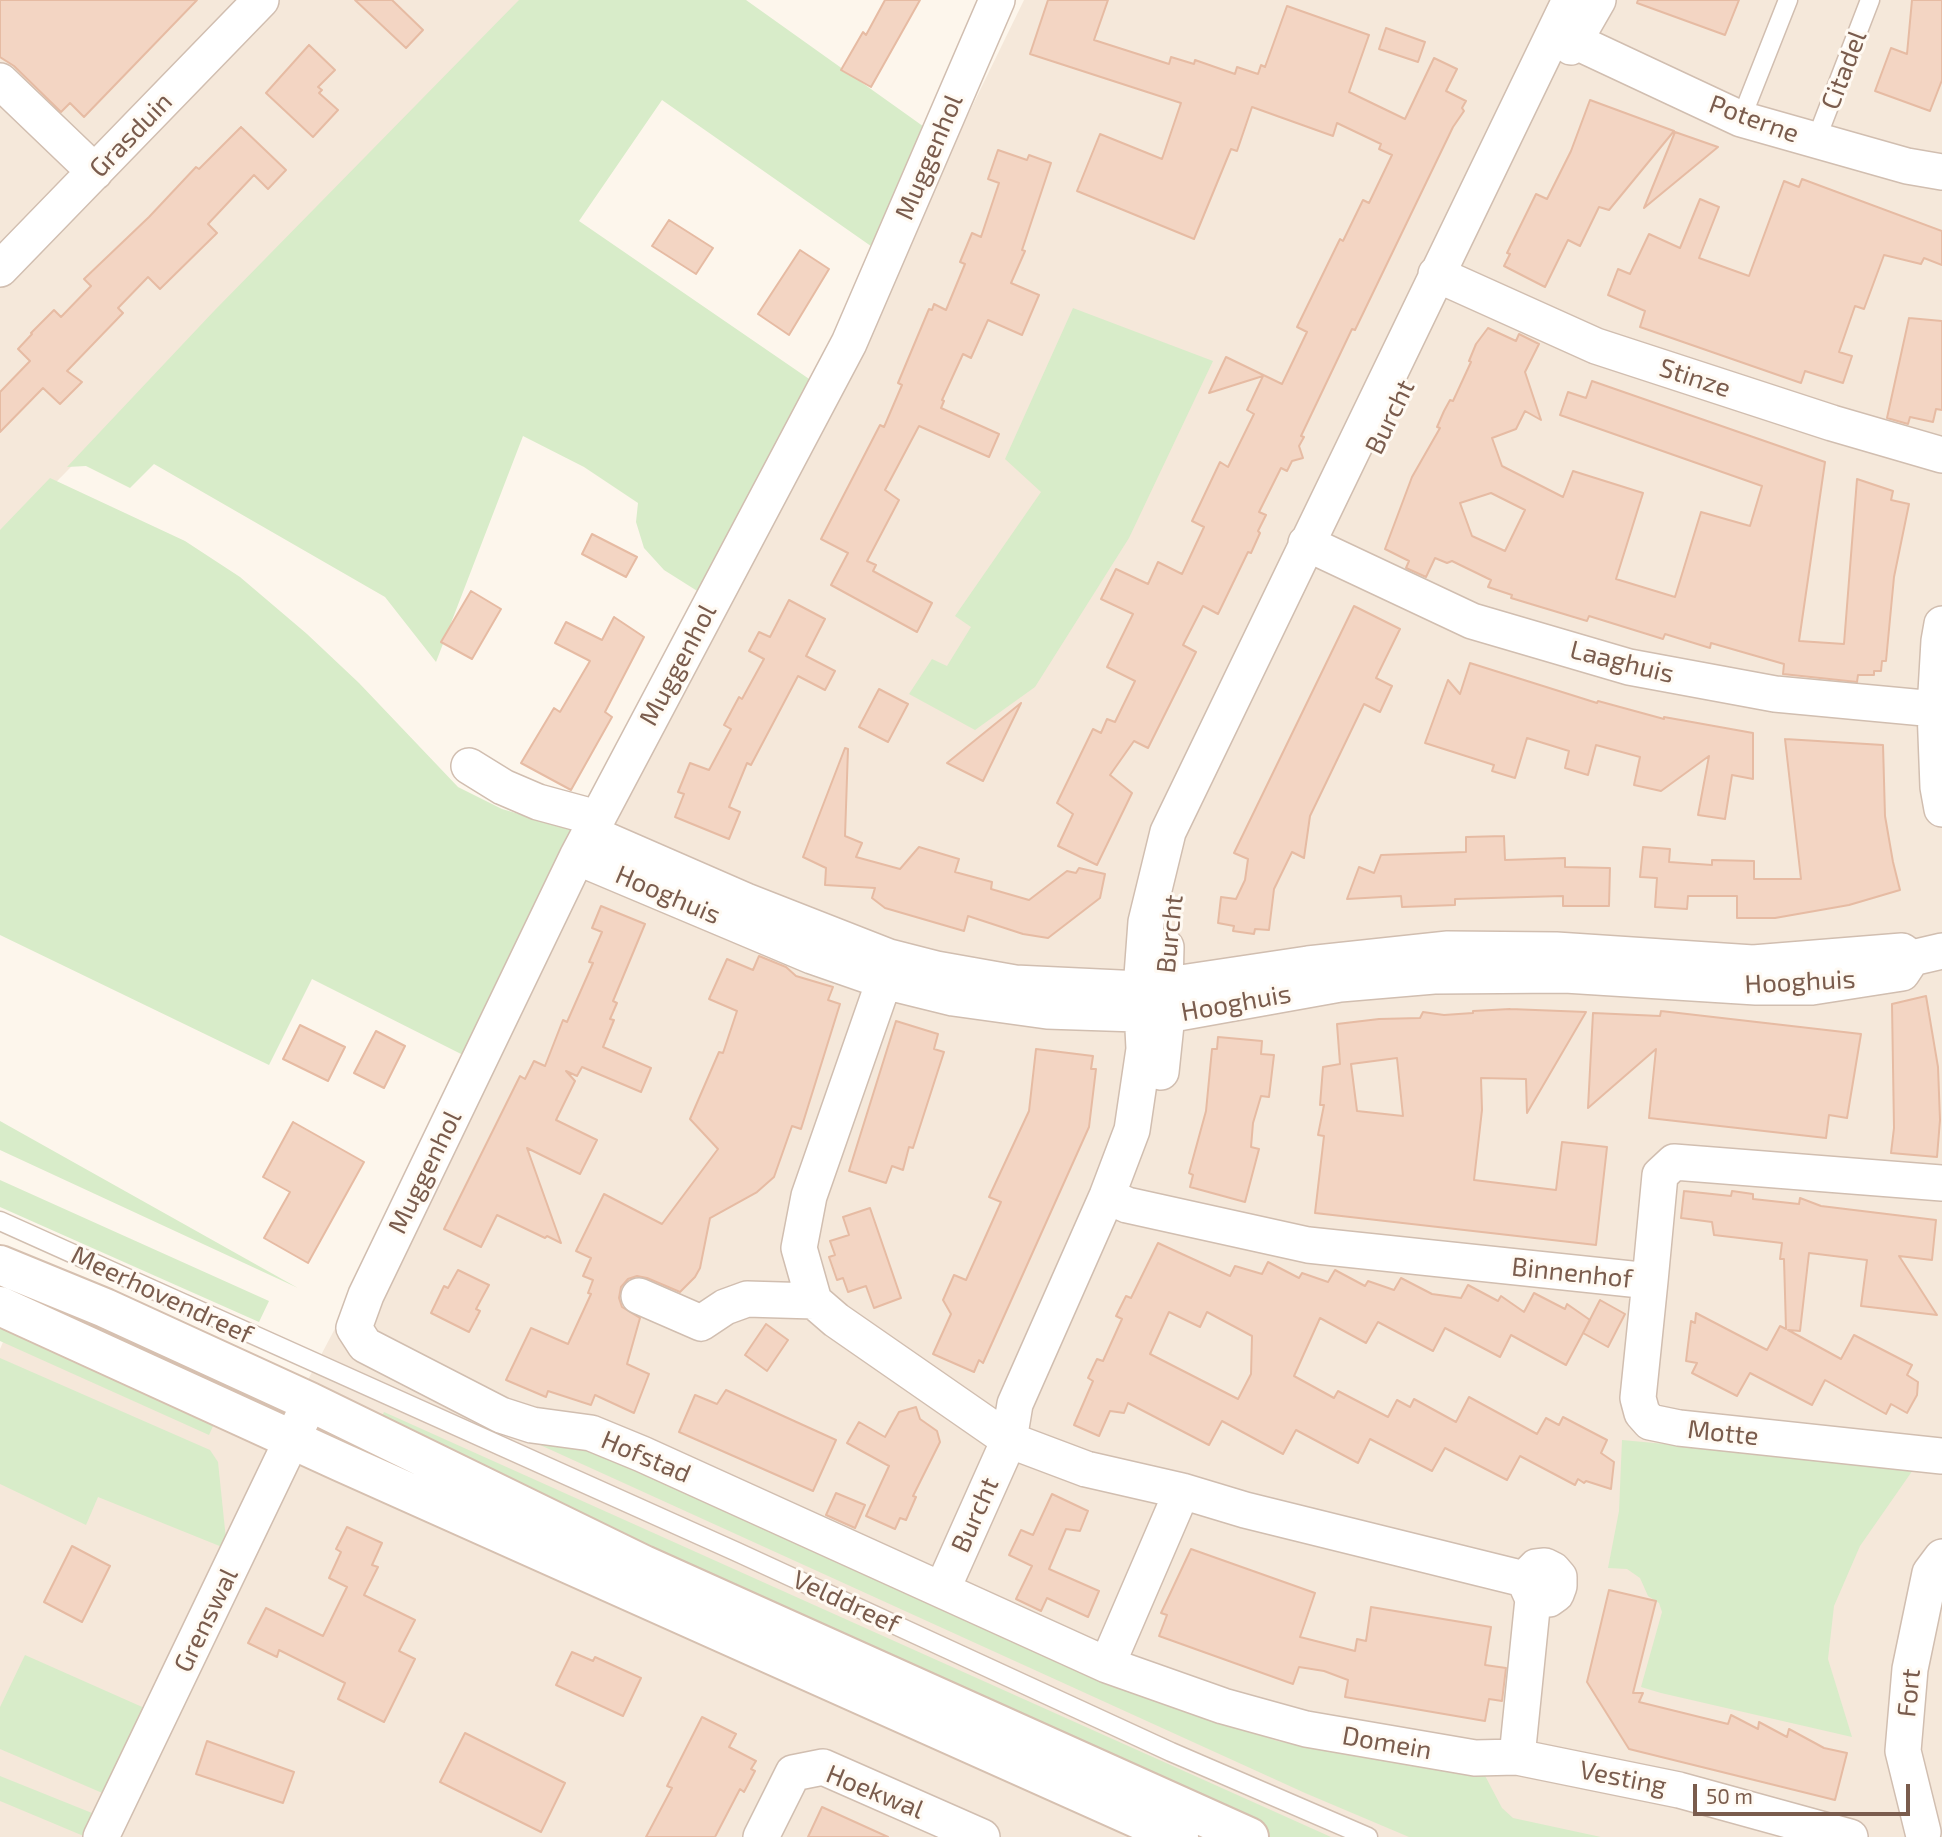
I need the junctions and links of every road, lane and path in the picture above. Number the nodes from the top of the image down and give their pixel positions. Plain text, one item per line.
1 (261, 0) edge
2 (997, 0) edge
3 (1570, 0) edge
4 (1598, 0) edge
5 (1788, 0) edge
6 (1870, 0) edge
7 (1564, 36) junction
8 (0, 81) edge
9 (1741, 119) junction
10 (1816, 141) junction
11 (95, 172) junction
12 (1942, 172) edge
13 (0, 269) edge
14 (1446, 278) junction
15 (1942, 455) edge
16 (1315, 548) junction
17 (1942, 624) edge
18 (1939, 709) edge
19 (469, 766) dead end
20 (1942, 809) edge
21 (588, 836) junction
22 (1927, 955) edge
23 (887, 969) junction
24 (1153, 1001) junction
25 (1942, 1183) edge
26 (1117, 1201) junction
27 (0, 1221) edge
28 (0, 1265) edge
29 (1650, 1281) junction
30 (639, 1296) dead end
31 (814, 1301) junction
32 (0, 1306) edge
33 (354, 1328) joint
34 (324, 1367) joint
35 (310, 1402) junction
36 (292, 1440) junction
37 (1009, 1440) junction
38 (1942, 1456) edge
39 (1182, 1491) junction
40 (1942, 1557) edge
41 (942, 1590) junction
42 (1107, 1665) junction
43 (1517, 1757) junction
44 (1923, 1835) edge
45 (102, 1837) edge
46 (761, 1837) edge
47 (982, 1837) edge
48 (1179, 1837) edge
49 (1249, 1837) edge
50 (1368, 1837) edge
51 (1850, 1837) edge

1 - 11 street, Grasduin
2 - 21 street, Muggenhol
3 - 7 street, Burcht
4 - 7 street, Burcht
5 - 9 lane
6 - 10 lane, Citadel
7 - 9 street, Poterne
7 - 14 street, Burcht
8 - 11 street
9 - 10 street, Poterne
10 - 12 street, Poterne
11 - 13 street, Grasduin
14 - 15 street, Stinze
14 - 16 street, Burcht
16 - 18 street, Laaghuis
16 - 24 street, Burcht
17 - 18 street
18 - 20 street
19 - 21 street, Hooghuis
21 - 23 street, Hooghuis
21 - 33 street, Muggenhol
22 - 24 street, Hooghuis
23 - 24 street, Hooghuis
23 - 31 street
24 - 26 street, Burcht
25 - 29 street, Binnenhof
26 - 29 street, Binnenhof
26 - 37 street, Burcht
27 - 34 lane, Meerhovendreef
28 - 35 main road, Meerhovendreef
29 - 38 street, Motte
30 - 31 street
31 - 37 street
32 - 36 main road
33 - 41 street, Hofstad
34 - 50 lane, Velddreef
35 - 36 street, Grenswal
35 - 49 main road, Velddreef
36 - 45 street, Grenswal
36 - 48 main road
37 - 39 street
37 - 41 street, Burcht
39 - 42 street
39 - 43 street
40 - 44 street, Fort
41 - 42 street, Domein
42 - 43 street, Domein
43 - 51 street, Vesting
46 - 47 street, Hoekwal

